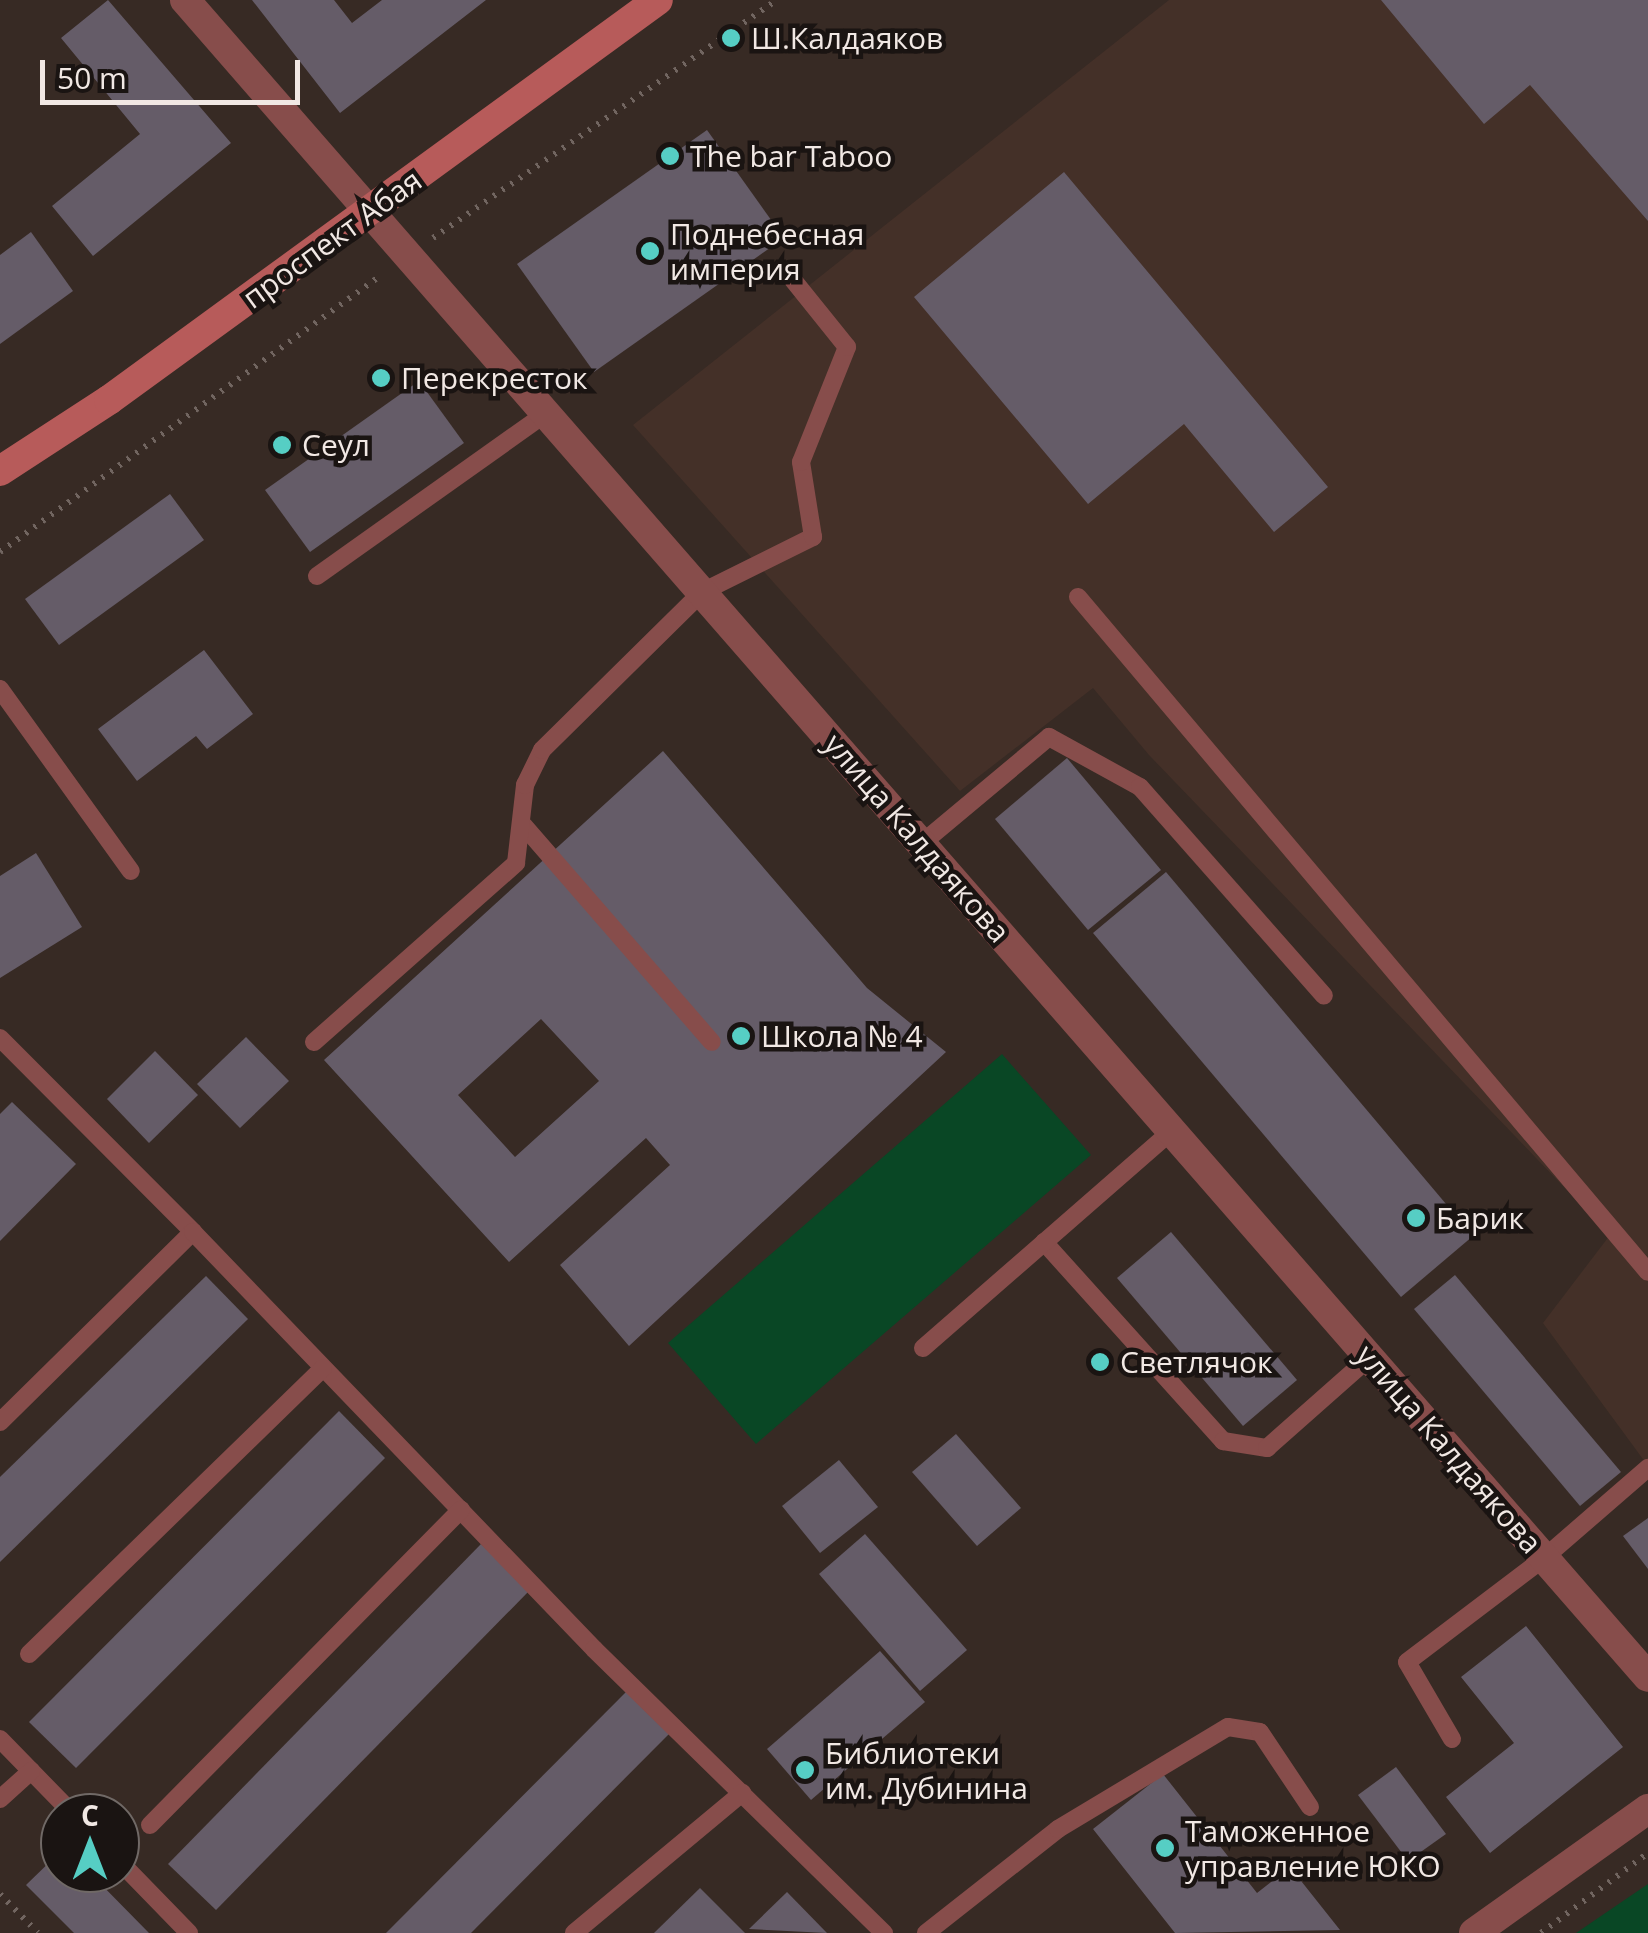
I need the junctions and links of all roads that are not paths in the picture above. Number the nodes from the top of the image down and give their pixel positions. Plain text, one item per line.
1 (186, 0) edge
2 (658, 0) edge
3 (370, 212) junction
4 (785, 270) dead end
5 (546, 413) junction
6 (0, 471) edge
7 (317, 576) dead end
8 (702, 592) junction
9 (1078, 597) dead end
10 (0, 689) edge
11 (524, 826) junction
12 (921, 844) junction
13 (130, 871) dead end
14 (1324, 996) dead end
15 (0, 1038) edge
16 (314, 1042) dead end
17 (712, 1042) dead end
18 (1172, 1131) junction
19 (192, 1232) junction
20 (1044, 1242) junction
21 (1648, 1272) edge
22 (923, 1348) dead end
23 (1370, 1357) junction
24 (323, 1368) junction
25 (0, 1422) edge
26 (1648, 1468) edge
27 (460, 1510) junction
28 (1544, 1558) junction
29 (29, 1654) dead end
30 (1648, 1676) edge
31 (1452, 1738) dead end
32 (0, 1739) edge
33 (32, 1771) junction
34 (53, 1793) edge
35 (742, 1793) junction
36 (0, 1799) edge
37 (1310, 1807) dead end
38 (1648, 1810) edge
39 (150, 1826) dead end
40 (140, 1883) edge
41 (189, 1933) edge
42 (574, 1933) edge
43 (884, 1933) edge
44 (926, 1933) edge
45 (1474, 1933) edge

1 - 3 street, улица Калдаякова
2 - 3 main road, проспект Абая
3 - 5 street, улица Калдаякова
3 - 6 main road, проспект Абая
4 - 8 lane
5 - 7 lane
5 - 8 street, улица Калдаякова
8 - 11 lane
8 - 12 street, улица Калдаякова
9 - 21 lane
10 - 13 lane
11 - 16 lane
11 - 17 lane
12 - 14 lane
12 - 18 street, улица Калдаякова
15 - 19 lane
18 - 20 lane
18 - 23 street, улица Калдаякова
19 - 24 lane
19 - 25 lane
20 - 22 lane
20 - 23 lane
23 - 28 street, улица Калдаякова
24 - 27 lane
24 - 29 lane
26 - 28 lane
27 - 35 lane
27 - 39 lane
28 - 30 street, улица Калдаякова
28 - 31 lane
32 - 33 lane
33 - 34 lane
33 - 36 lane
35 - 42 lane
35 - 43 lane
37 - 44 lane
38 - 45 street
40 - 41 lane

